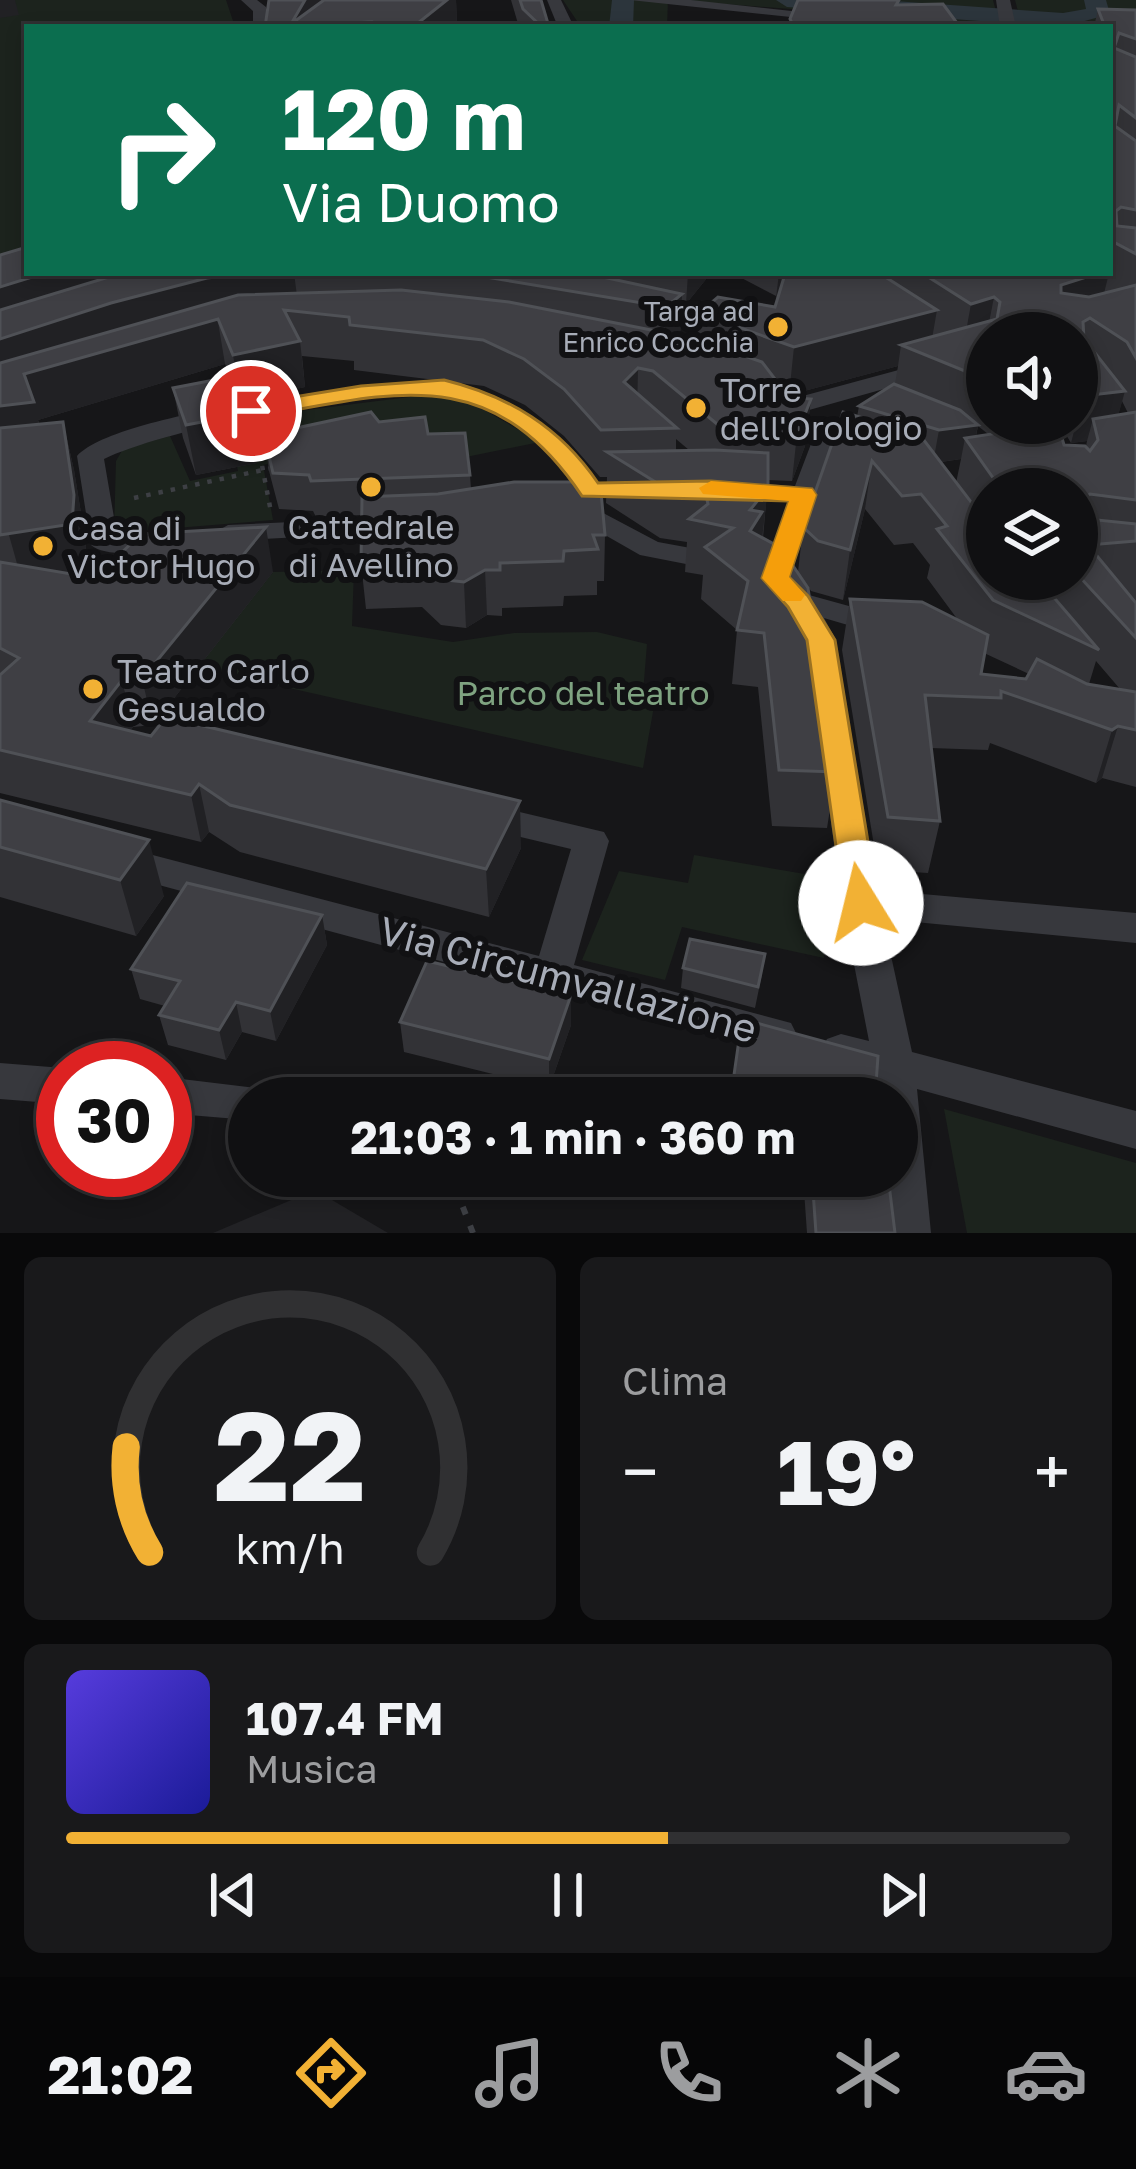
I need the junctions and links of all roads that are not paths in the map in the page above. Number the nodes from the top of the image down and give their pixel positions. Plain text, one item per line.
1 (248, 0) edge
2 (638, 0) edge
3 (845, 17) edge
4 (771, 19) edge
5 (261, 24) edge
6 (927, 338) edge
7 (966, 359) edge
8 (959, 361) junction
9 (859, 390) junction
10 (758, 395) edge
11 (895, 405) edge
12 (787, 408) junction
13 (825, 442) junction
14 (898, 464) edge
15 (698, 484) edge
16 (590, 490) junction
17 (621, 490) edge
18 (803, 495) junction
19 (433, 524) edge
20 (686, 555) edge
21 (799, 602) junction
22 (918, 638) edge
23 (453, 809) edge
24 (89, 852) edge
25 (861, 903) junction
26 (1136, 928) edge
27 (552, 976) junction
28 (894, 1065) junction
29 (0, 1081) edge
30 (36, 1084) edge
31 (192, 1097) edge
32 (228, 1100) edge
33 (1136, 1130) edge
34 (908, 1233) edge

1 - 5 street
2 - 4 street
3 - 4 street
6 - 8 street
7 - 8 street
8 - 9 street
9 - 11 street
9 - 12 street
10 - 12 street
12 - 13 street
13 - 14 street
13 - 18 street
15 - 18 street
16 - 17 street
16 - 19 street
16 - 20 street
18 - 21 street
21 - 22 street
21 - 25 street
23 - 27 street
24 - 27 street, Via Circumvallazione
25 - 26 street
25 - 28 street
27 - 28 street, Via Circumvallazione
28 - 33 street, Via Circumvallazione
28 - 34 street
29 - 30 street
31 - 32 street

